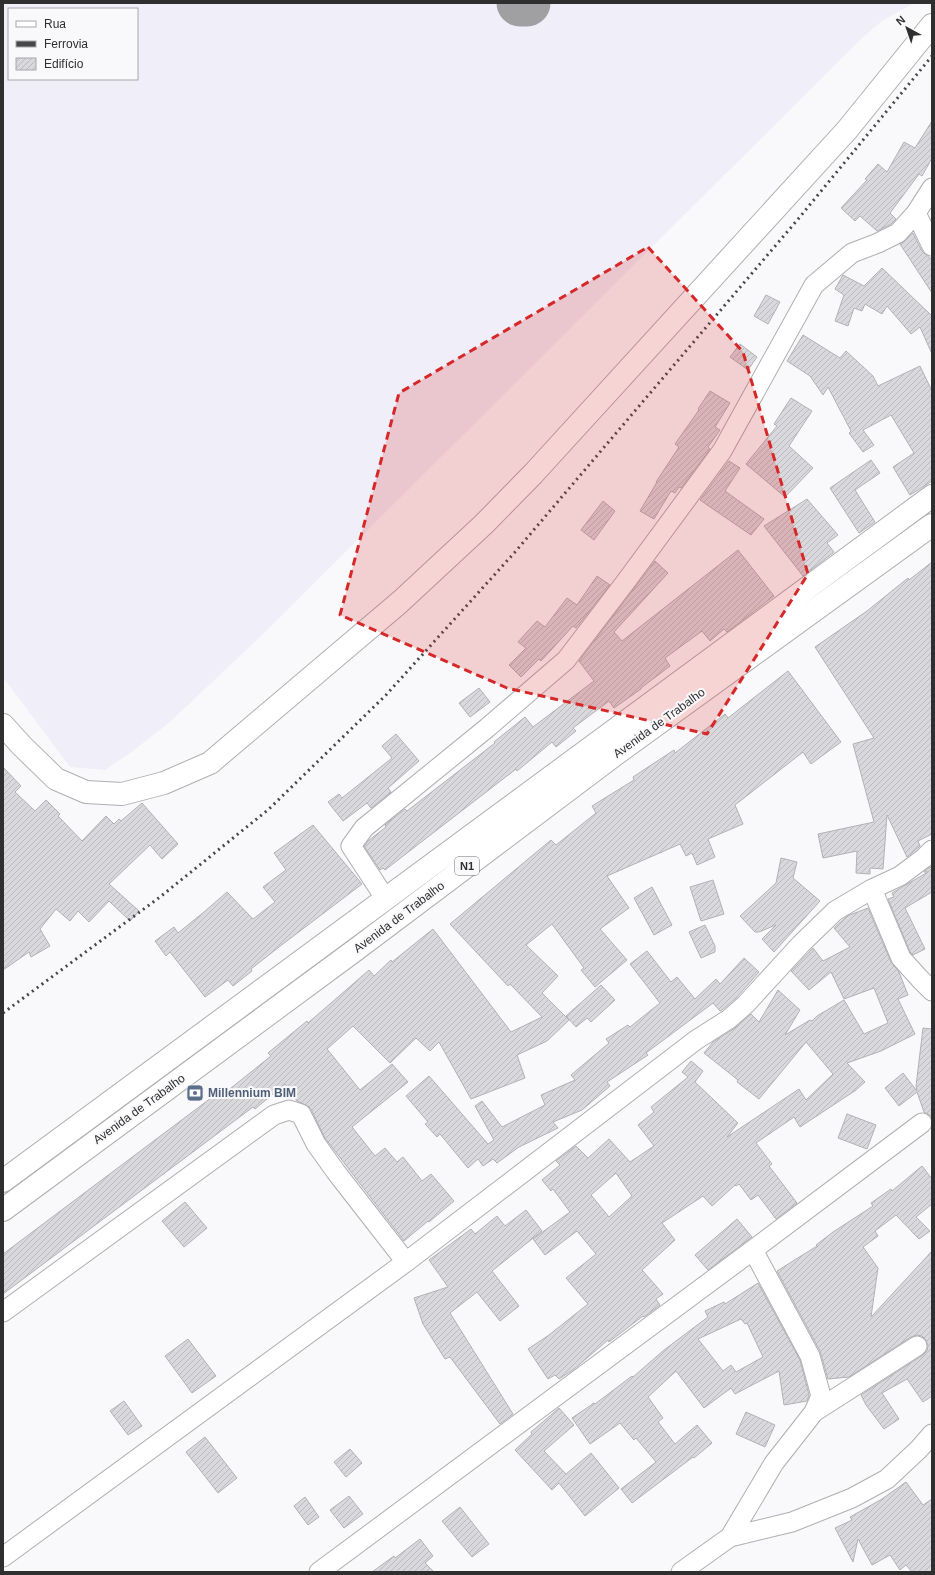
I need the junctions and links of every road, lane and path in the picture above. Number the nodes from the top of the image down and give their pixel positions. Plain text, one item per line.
1 (932, 25) edge
2 (932, 188) edge
3 (916, 213) junction
4 (932, 246) edge
5 (932, 496) edge
6 (932, 525) edge
7 (843, 561) junction
8 (855, 581) junction
9 (3, 725) edge
10 (637, 726) junction
11 (932, 850) edge
12 (872, 889) junction
13 (385, 898) junction
14 (932, 991) edge
15 (197, 1038) junction
16 (210, 1056) junction
17 (922, 1123) dead end
18 (3, 1181) edge
19 (3, 1210) edge
20 (753, 1250) junction
21 (406, 1262) junction
22 (3, 1312) edge
23 (917, 1346) dead end
24 (814, 1412) junction
25 (932, 1434) edge
26 (730, 1537) junction
27 (3, 1557) edge
28 (319, 1572) edge
29 (681, 1572) edge

1 - 9 main road
2 - 3 street
3 - 4 street
3 - 13 street
5 - 7 main road, Avenida de Trabalho / N1
6 - 8 main road, Avenida de Trabalho / N1
7 - 8 main road
7 - 10 main road, Avenida de Trabalho / N1
8 - 10 main road, Avenida de Trabalho / N1
10 - 13 main road, Avenida de Trabalho / N1
10 - 16 main road, Avenida de Trabalho / N1
11 - 12 street
12 - 14 street
12 - 21 street
13 - 15 main road, Avenida de Trabalho / N1
15 - 16 main road
15 - 18 main road, Avenida de Trabalho / N1
16 - 19 main road, Avenida de Trabalho / N1
17 - 20 street
20 - 24 street
20 - 28 street
21 - 22 street
21 - 27 street
23 - 24 street
24 - 26 street
25 - 26 street
26 - 29 street

